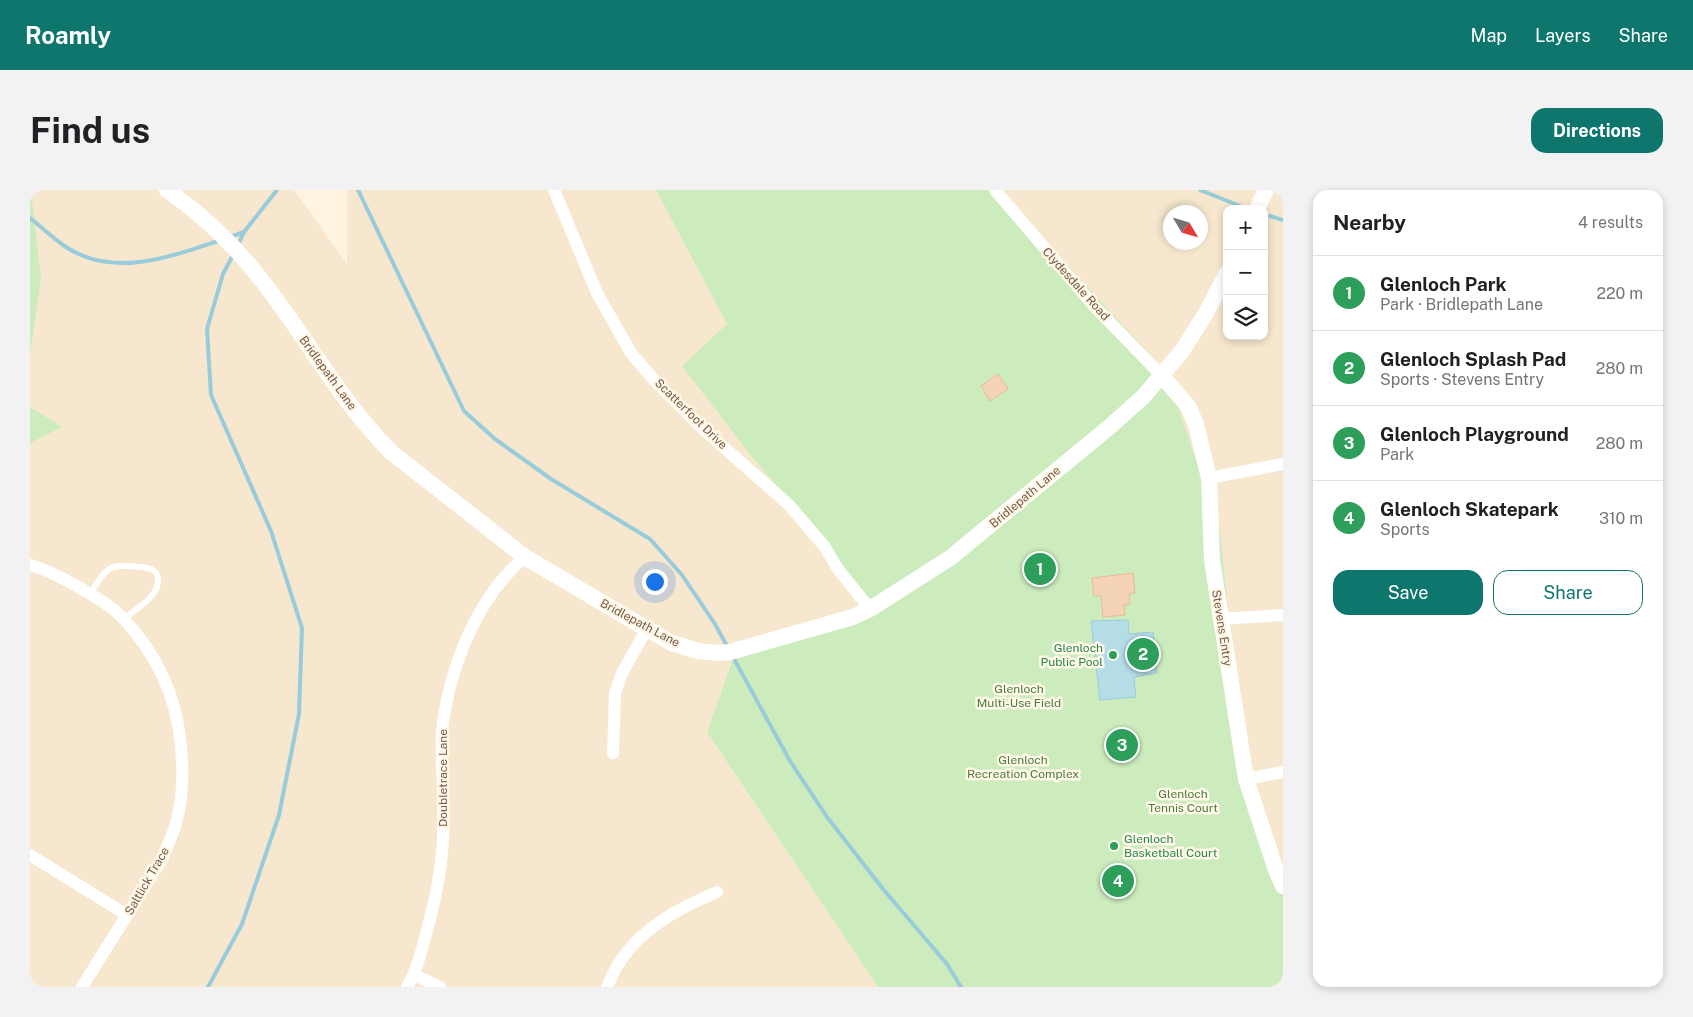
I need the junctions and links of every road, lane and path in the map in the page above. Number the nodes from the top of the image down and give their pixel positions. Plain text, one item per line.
1 (167, 190) edge
2 (554, 190) edge
3 (995, 190) edge
4 (1266, 190) edge
5 (1259, 205) edge
6 (1223, 281) edge
7 (1162, 375) junction
8 (1283, 464) edge
9 (1209, 478) junction
10 (525, 557) junction
11 (30, 565) edge
12 (90, 594) junction
13 (870, 609) junction
14 (1283, 615) edge
15 (123, 619) junction
16 (1221, 619) junction
17 (647, 630) junction
18 (612, 753) dead end
19 (1283, 772) edge
20 (1246, 779) junction
21 (30, 855) edge
22 (1283, 886) edge
23 (717, 892) dead end
24 (127, 914) junction
25 (414, 975) junction
26 (82, 987) edge
27 (407, 987) edge
28 (440, 987) edge
29 (606, 987) edge

1 - 10 street, Bridlepath Lane
2 - 13 street, Scatterfoot Drive
3 - 7 street, Clydesdale Road
4 - 5 street
6 - 7 street, Bridlepath Lane
7 - 9 street, Stevens Entry
7 - 13 street, Bridlepath Lane
8 - 9 street
9 - 16 street, Stevens Entry
10 - 17 street, Bridlepath Lane
10 - 25 street, Doubletrace Lane
11 - 12 street, Saltlick Trace
12 - 15 street, Saltlick Trace
12 - 15 lane
13 - 17 street, Bridlepath Lane
14 - 16 street
15 - 24 street, Saltlick Trace
16 - 20 street, Stevens Entry
17 - 18 street
19 - 20 street
20 - 22 street, Stevens Entry
21 - 24 street
23 - 29 street
24 - 26 street, Saltlick Trace
25 - 27 street, Doubletrace Lane
25 - 28 street

